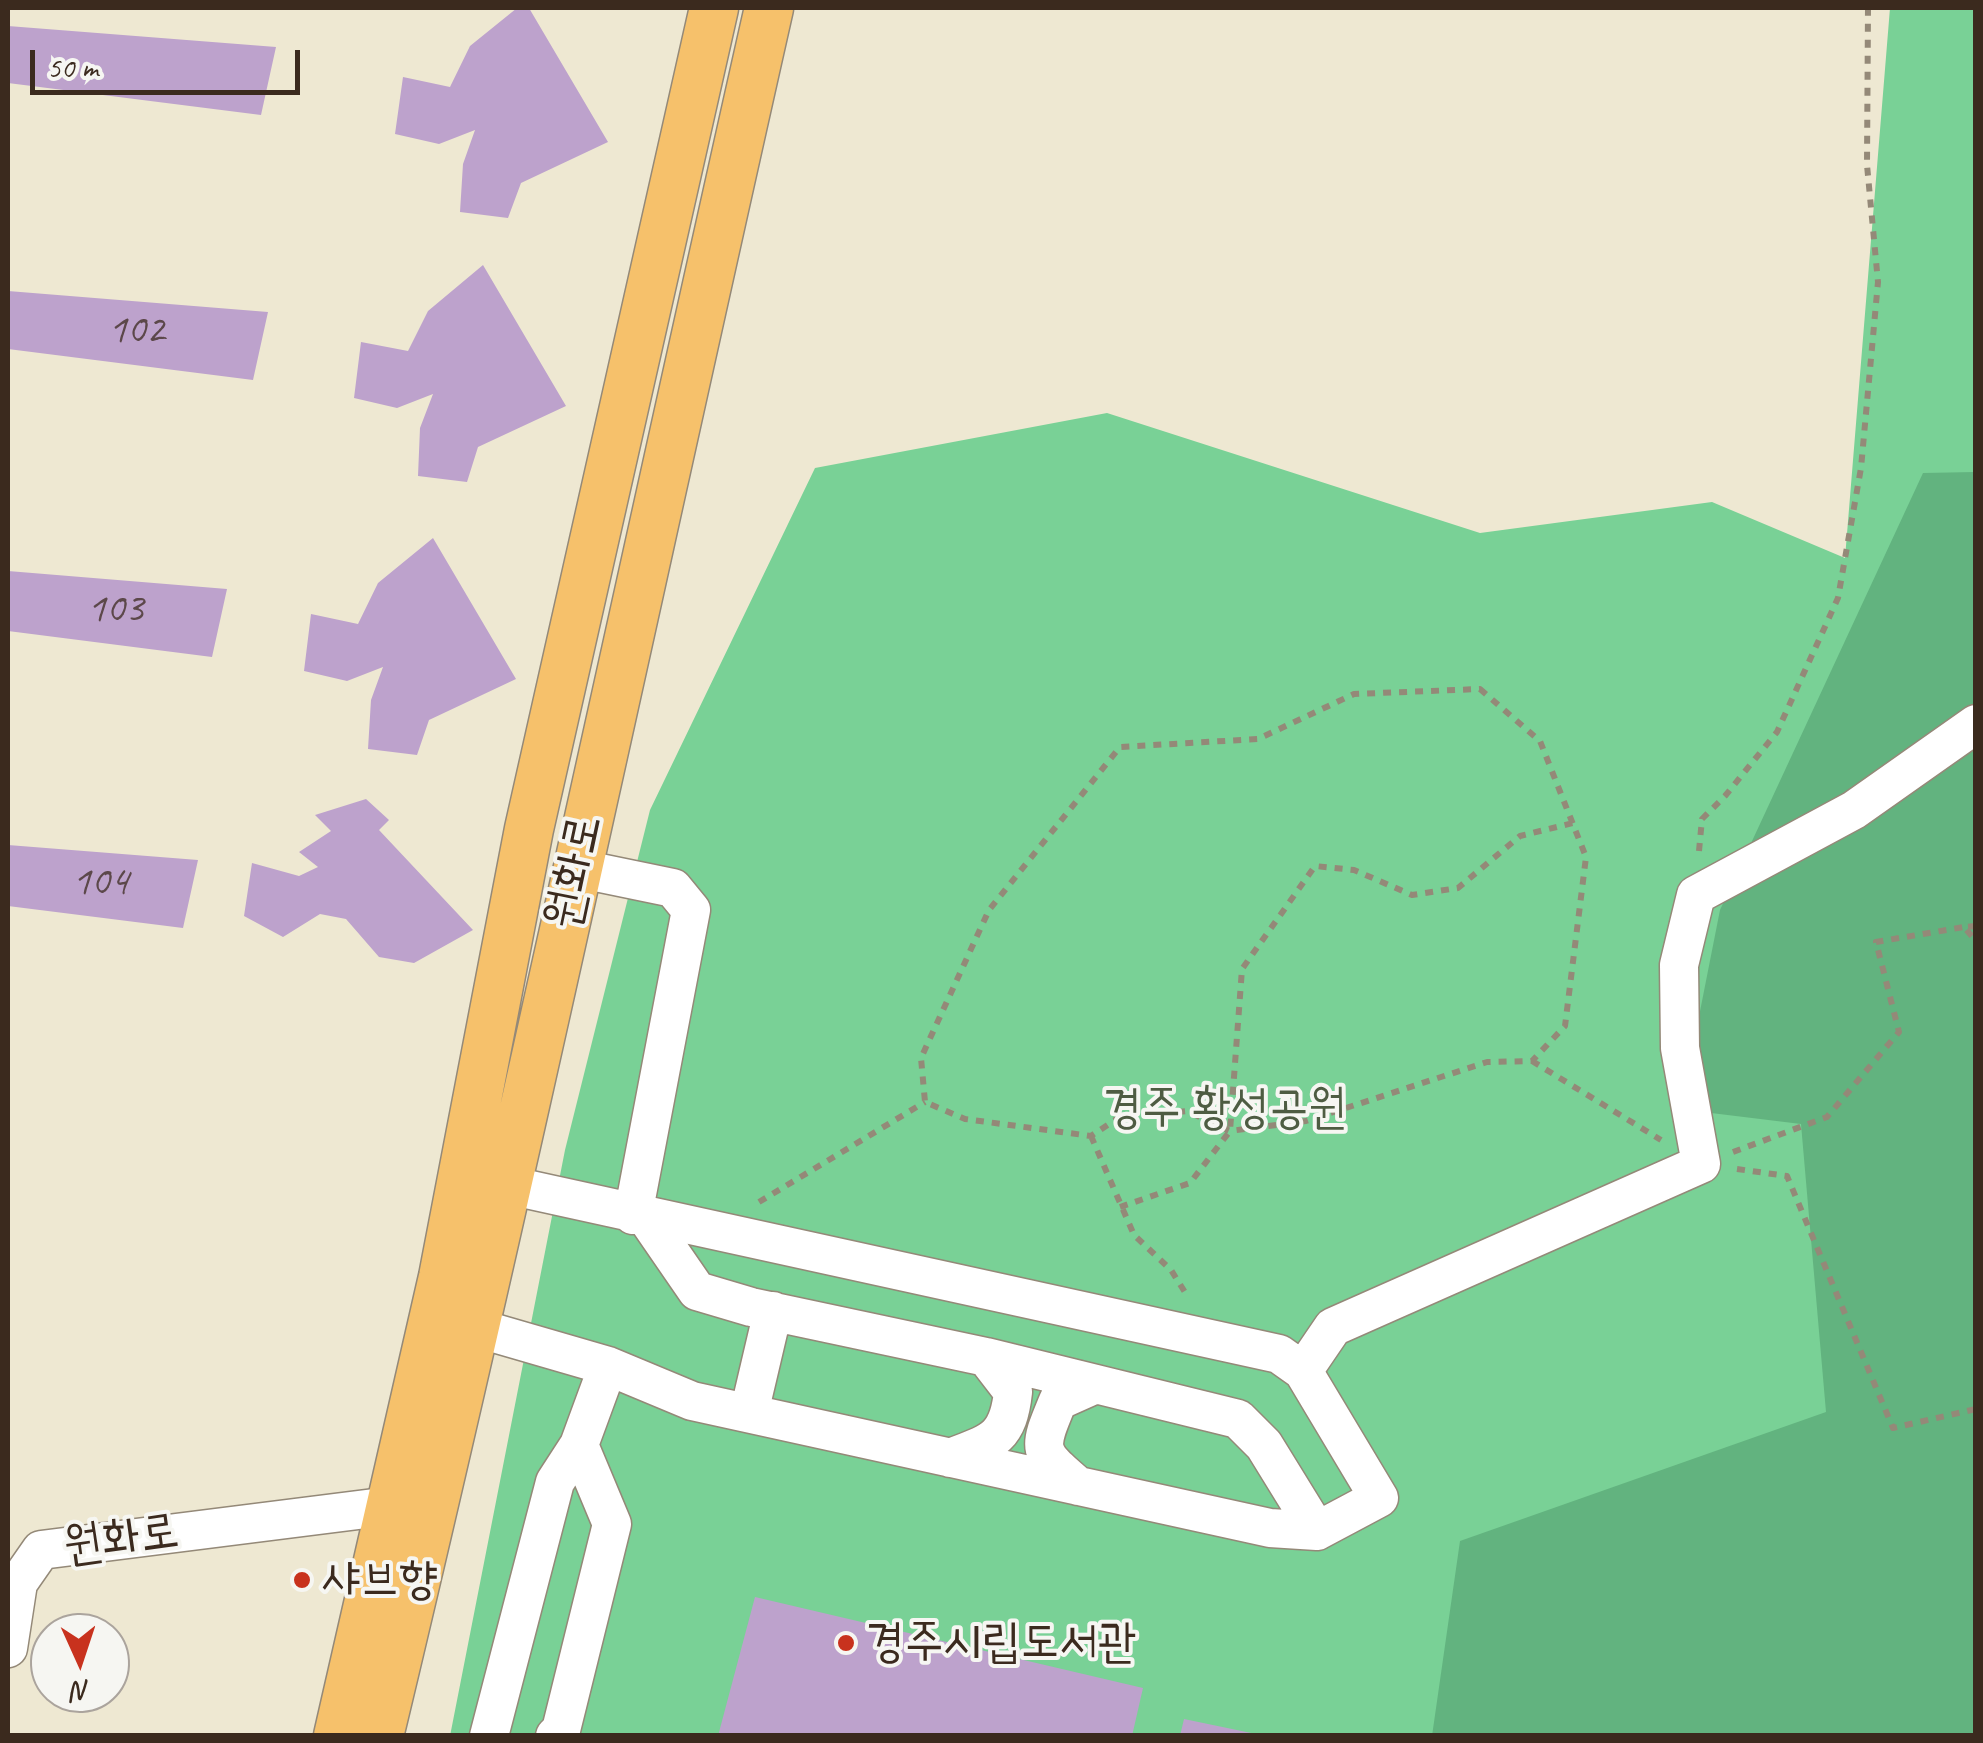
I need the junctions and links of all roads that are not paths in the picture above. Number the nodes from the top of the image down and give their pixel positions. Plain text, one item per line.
1 (714, 8) edge
2 (769, 8) edge
3 (1976, 724) edge
4 (576, 868) junction
5 (508, 1185) junction
6 (640, 1216) junction
7 (773, 1312) junction
8 (477, 1328) junction
9 (986, 1357) junction
10 (608, 1366) junction
11 (1303, 1371) junction
12 (1096, 1384) junction
13 (750, 1413) junction
14 (578, 1445) junction
15 (950, 1458) junction
16 (1078, 1486) junction
17 (390, 1506) junction
18 (1318, 1531) junction
19 (10, 1624) edge
20 (338, 1736) edge
21 (379, 1736) edge
22 (489, 1736) edge
23 (555, 1736) edge

1 - 17 main road, 원화로
2 - 4 main road, 원화로
3 - 11 street
4 - 5 main road, 원화로
4 - 6 street
5 - 6 street
5 - 8 main road, 원화로
6 - 7 street
6 - 11 street
7 - 9 street
7 - 13 street
8 - 10 street
8 - 21 main road, 원화로
9 - 12 street
9 - 15 street
10 - 13 street
10 - 14 street
11 - 18 street
12 - 16 street
12 - 18 street
13 - 15 street
14 - 22 street
14 - 23 street
15 - 16 street
16 - 18 street
17 - 19 street, 원화로
17 - 20 main road, 원화로

